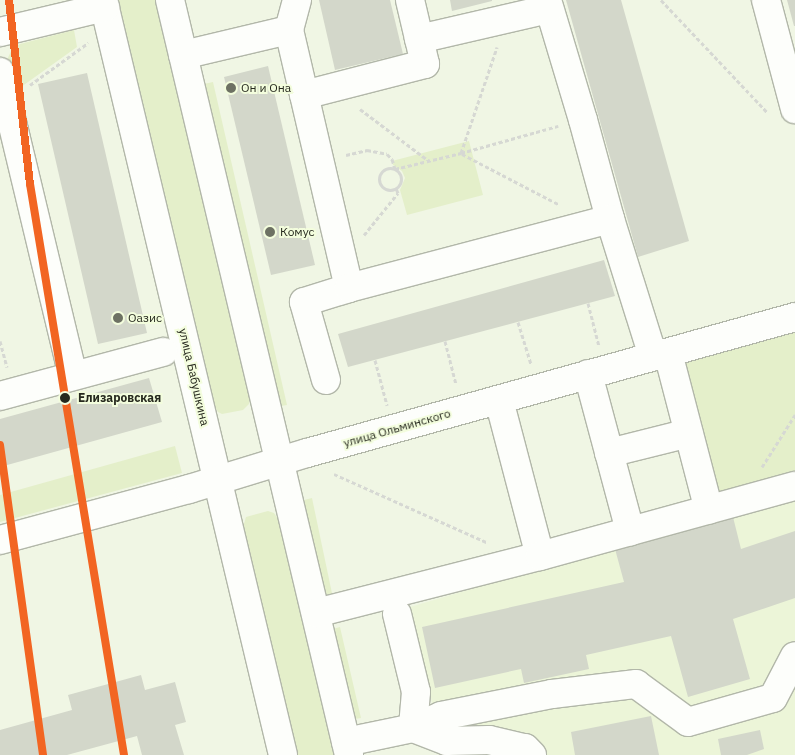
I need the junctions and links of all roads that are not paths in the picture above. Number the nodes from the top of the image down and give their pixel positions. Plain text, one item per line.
1 (170, 0) edge
2 (297, 0) edge
3 (410, 0) edge
4 (766, 0) edge
5 (104, 4) edge
6 (548, 4) edge
7 (289, 30) junction
8 (0, 32) edge
9 (419, 39) junction
10 (183, 55) junction
11 (0, 72) edge
12 (304, 95) junction
13 (795, 109) edge
14 (610, 219) junction
15 (349, 288) junction
16 (795, 317) edge
17 (163, 352) dead end
18 (661, 354) junction
19 (596, 372) junction
20 (73, 375) junction
21 (326, 380) dead end
22 (0, 396) edge
23 (499, 400) junction
24 (689, 433) junction
25 (610, 453) junction
26 (280, 461) junction
27 (219, 480) junction
28 (795, 486) edge
29 (709, 510) junction
30 (630, 532) junction
31 (0, 540) edge
32 (540, 556) junction
33 (316, 612) junction
34 (397, 614) dead end
35 (795, 656) edge
36 (413, 728) junction
37 (347, 748) edge
38 (283, 755) edge
39 (532, 755) edge

1 - 10 street
2 - 7 street
3 - 9 street
4 - 13 street
5 - 8 street
5 - 27 street, улица Бабушкина
6 - 9 street
6 - 14 street
7 - 10 street
7 - 12 street
9 - 12 street
10 - 26 street
11 - 20 street
12 - 15 street
14 - 15 street
14 - 18 street
15 - 21 street
16 - 18 street, улица Ольминского
17 - 20 street
18 - 19 street, улица Ольминского
18 - 24 street
19 - 23 street, улица Ольминского
19 - 25 street
20 - 22 street
23 - 26 street, улица Ольминского
23 - 32 street
24 - 25 street
24 - 29 street
25 - 30 street
26 - 27 street, улица Ольминского
26 - 33 street
27 - 31 street, улица Ольминского
27 - 38 street, улица Бабушкина
28 - 29 street
29 - 30 street
30 - 32 street
32 - 33 street
33 - 37 street
34 - 36 street
35 - 36 street
36 - 37 street
36 - 39 street

